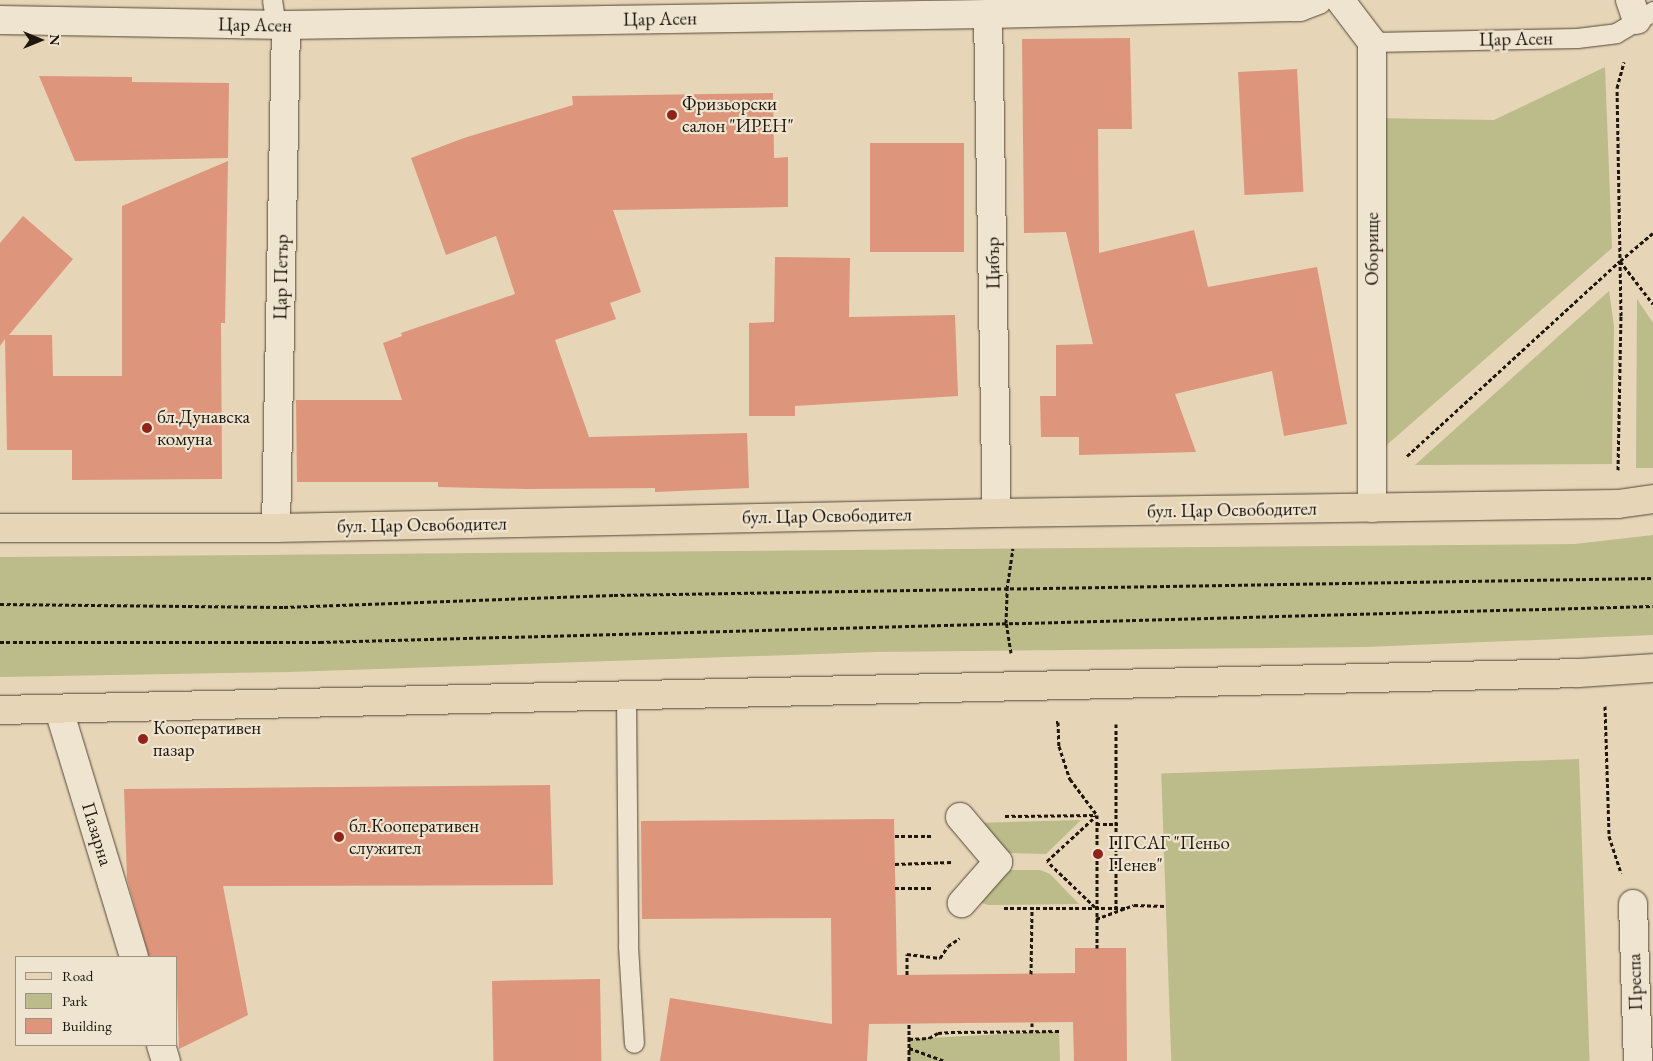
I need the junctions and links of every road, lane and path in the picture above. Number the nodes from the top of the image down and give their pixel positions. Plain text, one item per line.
1 (1318, 0) edge
2 (1340, 0) edge
3 (1640, 10) edge
4 (988, 14) junction
5 (278, 17) edge
6 (0, 20) edge
7 (1372, 42) junction
8 (1617, 88) dead end
9 (1653, 233) edge
10 (1620, 261) junction
11 (1653, 304) edge
12 (1400, 463) dead end
13 (1618, 474) dead end
14 (1653, 499) edge
15 (1372, 508) junction
16 (1008, 513) junction
17 (0, 528) edge
18 (276, 528) junction
19 (1653, 578) edge
20 (1006, 589) junction
21 (0, 604) edge
22 (1653, 606) edge
23 (1006, 623) junction
24 (0, 642) edge
25 (1012, 658) dead end
26 (1653, 668) edge
27 (626, 696) junction
28 (1605, 706) dead end
29 (0, 710) edge
30 (59, 710) junction
31 (1116, 724) dead end
32 (1058, 731) dead end
33 (1096, 815) junction
34 (960, 817) joint
35 (1096, 824) junction
36 (1118, 824) junction
37 (962, 862) dead end
38 (895, 864) dead end
39 (962, 903) joint
40 (1633, 904) joint
41 (1165, 906) dead end
42 (1002, 908) junction
43 (1032, 908) junction
44 (1095, 908) junction
45 (1116, 908) junction
46 (1126, 908) junction
47 (997, 915) dead end
48 (1096, 918) junction
49 (964, 936) dead end
50 (1096, 948) dead end
51 (134, 956) edge
52 (1031, 974) dead end
53 (907, 975) dead end
54 (1032, 1023) dead end
55 (909, 1024) dead end
56 (1032, 1031) junction
57 (1060, 1031) dead end
58 (909, 1039) junction
59 (634, 1042) dead end
60 (161, 1046) edge
61 (909, 1048) junction
62 (166, 1061) edge
63 (909, 1061) edge
64 (944, 1061) edge
65 (1638, 1061) edge

1 - 4 street, Цар Асен
2 - 7 street
3 - 7 lane, Цар Асен
4 - 5 street, Цар Асен
4 - 16 street, Цибър
5 - 6 street, Цар Асен
5 - 18 street, Цар Петър
7 - 15 street, Оборище
8 - 10 path
9 - 10 path
10 - 11 path
10 - 12 path
10 - 13 path
14 - 15 main road, бул. Цар Освободител
15 - 16 main road, бул. Цар Освободител
16 - 18 main road, бул. Цар Освободител
16 - 20 path
17 - 18 main road, бул. Цар Освободител
19 - 20 path
20 - 21 path
20 - 23 path
22 - 23 path
23 - 24 path
23 - 25 path
26 - 27 main road
27 - 30 main road
27 - 59 lane
28 - 40 path
29 - 30 main road
30 - 51 street, Пазарна
31 - 36 path
32 - 33 path
33 - 34 path
33 - 35 path
33 - 44 path
34 - 39 street
35 - 36 path
35 - 44 path
36 - 45 path
37 - 38 path
39 - 42 path
40 - 65 street, Преспа
41 - 46 path
42 - 43 path
42 - 47 path
43 - 44 path
43 - 52 path
44 - 45 path
44 - 48 path
45 - 46 path
46 - 48 path
48 - 50 path
49 - 53 path
54 - 56 path
55 - 58 path
56 - 57 path
56 - 58 path
58 - 61 path
60 - 62 street
61 - 63 path
61 - 64 path

